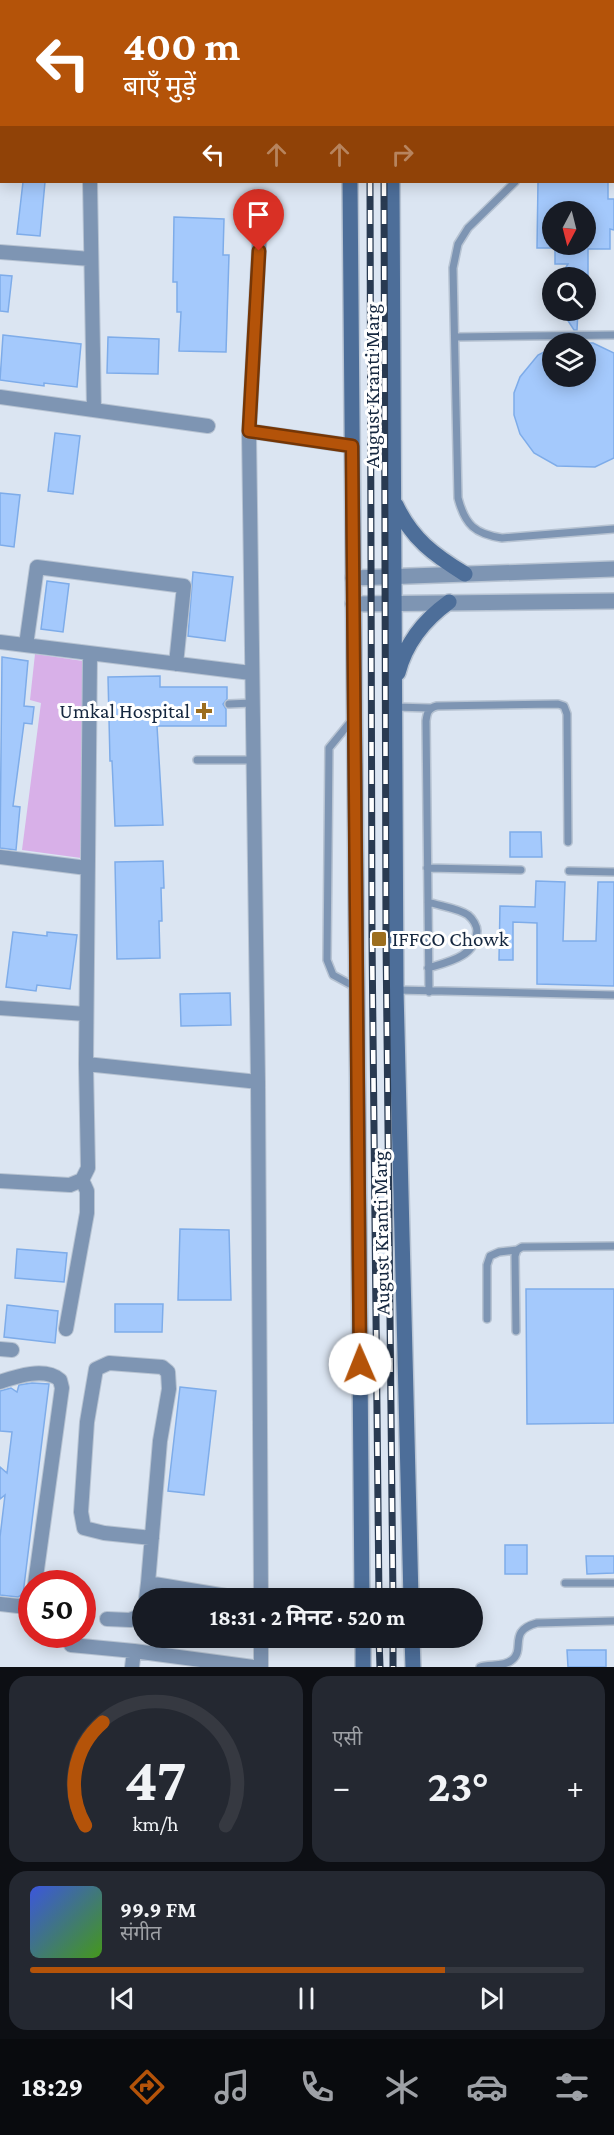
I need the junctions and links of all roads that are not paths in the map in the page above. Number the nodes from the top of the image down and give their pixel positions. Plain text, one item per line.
1 (90, 183) edge
2 (350, 183) edge
3 (392, 183) edge
4 (513, 183) edge
5 (260, 229) dead end
6 (0, 252) edge
7 (91, 259) junction
8 (614, 334) edge
9 (456, 337) junction
10 (0, 397) edge
11 (94, 410) junction
12 (208, 426) dead end
13 (249, 431) junction
14 (352, 446) junction
15 (394, 500) junction
16 (614, 529) edge
17 (614, 569) edge
18 (465, 573) junction
19 (353, 578) junction
20 (394, 578) junction
21 (614, 601) edge
22 (449, 602) junction
23 (353, 604) junction
24 (394, 604) junction
25 (0, 642) edge
26 (26, 645) junction
27 (90, 654) junction
28 (176, 664) junction
29 (251, 673) junction
30 (394, 688) junction
31 (252, 703) junction
32 (229, 704) dead end
33 (395, 708) junction
34 (430, 708) junction
35 (354, 718) junction
36 (197, 760) dead end
37 (253, 760) junction
38 (568, 842) dead end
39 (0, 857) edge
40 (87, 868) junction
41 (428, 868) junction
42 (521, 870) dead end
43 (569, 871) dead end
44 (614, 872) edge
45 (428, 902) junction
46 (429, 968) junction
47 (357, 988) junction
48 (396, 990) junction
49 (429, 992) junction
50 (614, 995) edge
51 (0, 1008) edge
52 (86, 1014) junction
53 (86, 1064) junction
54 (258, 1082) junction
55 (82, 1180) junction
56 (0, 1181) edge
57 (614, 1246) edge
58 (517, 1250) junction
59 (487, 1319) dead end
60 (66, 1329) dead end
61 (516, 1331) dead end
62 (0, 1382) edge
63 (152, 1538) junction
64 (37, 1570) edge
65 (148, 1583) junction
66 (565, 1583) dead end
67 (614, 1583) edge
68 (147, 1588) edge
69 (178, 1588) edge
70 (261, 1588) edge
71 (362, 1588) edge
72 (411, 1588) edge
73 (0, 1604) edge
74 (18, 1606) edge
75 (107, 1619) dead end
76 (132, 1619) edge
77 (614, 1622) edge
78 (96, 1647) edge
79 (261, 1648) edge
80 (363, 1648) edge
81 (412, 1648) edge
82 (134, 1651) junction
83 (219, 1665) edge
84 (132, 1667) edge
85 (253, 1667) edge
86 (261, 1667) edge
87 (363, 1667) edge
88 (413, 1667) edge
89 (480, 1667) edge

1 - 7 street
2 - 14 main road, August Kranti Marg
3 - 15 main road, August Kranti Marg
4 - 9 lane
5 - 13 street
6 - 7 street
7 - 11 street
8 - 9 lane
9 - 16 lane
10 - 11 street
11 - 12 street
13 - 14 street
13 - 29 street
14 - 19 main road, August Kranti Marg
15 - 18 main road
15 - 20 main road, August Kranti Marg
17 - 18 street
18 - 20 street
19 - 20 street
19 - 23 main road, August Kranti Marg
20 - 24 main road, August Kranti Marg
21 - 22 street
22 - 24 street
22 - 30 main road
23 - 24 street
23 - 35 main road, August Kranti Marg
24 - 30 main road, August Kranti Marg
25 - 26 street
26 - 27 street
26 - 28 street
27 - 28 street
27 - 40 street
28 - 29 street
29 - 31 street
30 - 33 main road, August Kranti Marg
31 - 32 lane
31 - 37 street
33 - 34 lane
33 - 48 main road, August Kranti Marg
34 - 38 lane
34 - 41 lane
35 - 47 main road, August Kranti Marg
35 - 47 lane
36 - 37 lane
37 - 54 street
39 - 40 street
40 - 52 street
41 - 42 lane
41 - 45 lane
43 - 44 lane
45 - 46 lane
45 - 46 lane
46 - 49 lane
47 - 71 main road, August Kranti Marg
48 - 49 lane
48 - 72 main road, August Kranti Marg
49 - 50 lane
51 - 52 street
52 - 53 street
53 - 54 street
53 - 55 street
54 - 70 street
55 - 56 street
55 - 60 street
57 - 58 lane
58 - 59 lane
58 - 61 lane
62 - 64 street
63 - 63 street
63 - 65 street
65 - 68 street
65 - 69 street
66 - 67 lane
73 - 74 street
75 - 76 street
77 - 89 lane
78 - 82 street
79 - 86 street
80 - 87 main road
81 - 88 main road
82 - 83 street
82 - 84 street
83 - 85 street

